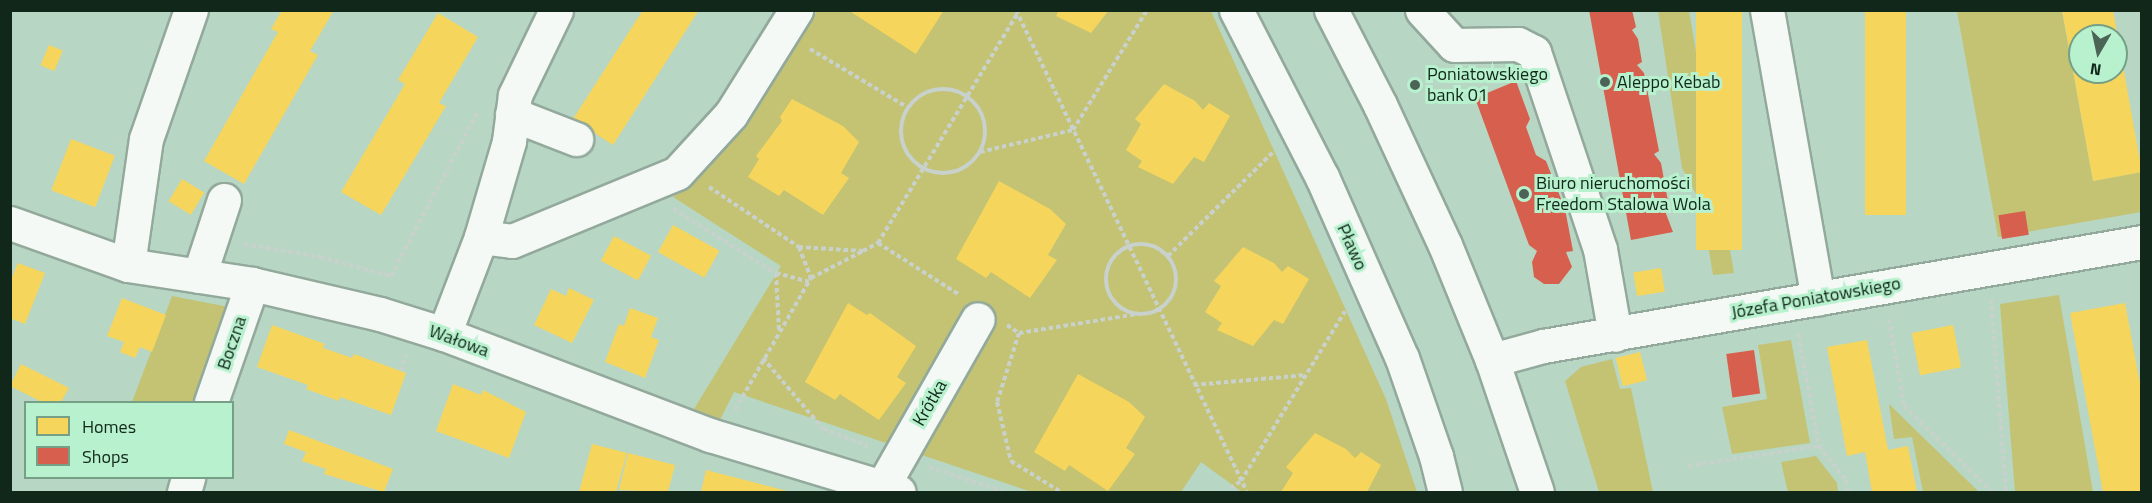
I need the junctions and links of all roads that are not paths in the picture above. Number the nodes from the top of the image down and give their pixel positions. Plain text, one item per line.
1 (191, 10) edge
2 (556, 10) edge
3 (1236, 10) edge
4 (1331, 10) edge
5 (1422, 10) edge
6 (1767, 10) edge
7 (798, 26) edge
8 (514, 105) junction
9 (576, 139) dead end
10 (224, 200) dead end
11 (10, 223) edge
12 (481, 237) junction
13 (2142, 242) edge
14 (128, 265) junction
15 (199, 276) junction
16 (252, 284) junction
17 (1818, 298) junction
18 (984, 314) road end
19 (444, 334) junction
20 (1614, 335) junction
21 (1492, 360) junction
22 (211, 401) edge
23 (890, 490) edge
24 (1445, 492) edge
25 (1537, 492) edge

1 - 14 street
2 - 8 street
3 - 24 street, Pławo
4 - 21 street
5 - 20 street
6 - 17 street
7 - 12 street
8 - 9 street
8 - 12 street
10 - 15 street
11 - 14 street, Wałowa
12 - 19 street
13 - 17 street, Józefa Poniatowskiego
14 - 15 street, Wałowa
15 - 16 street, Wałowa
16 - 19 street, Wałowa
16 - 22 street, Boczna
17 - 20 street, Józefa Poniatowskiego
18 - 23 street, Krótka
19 - 23 street, Wałowa
20 - 21 street, Józefa Poniatowskiego
21 - 25 street

